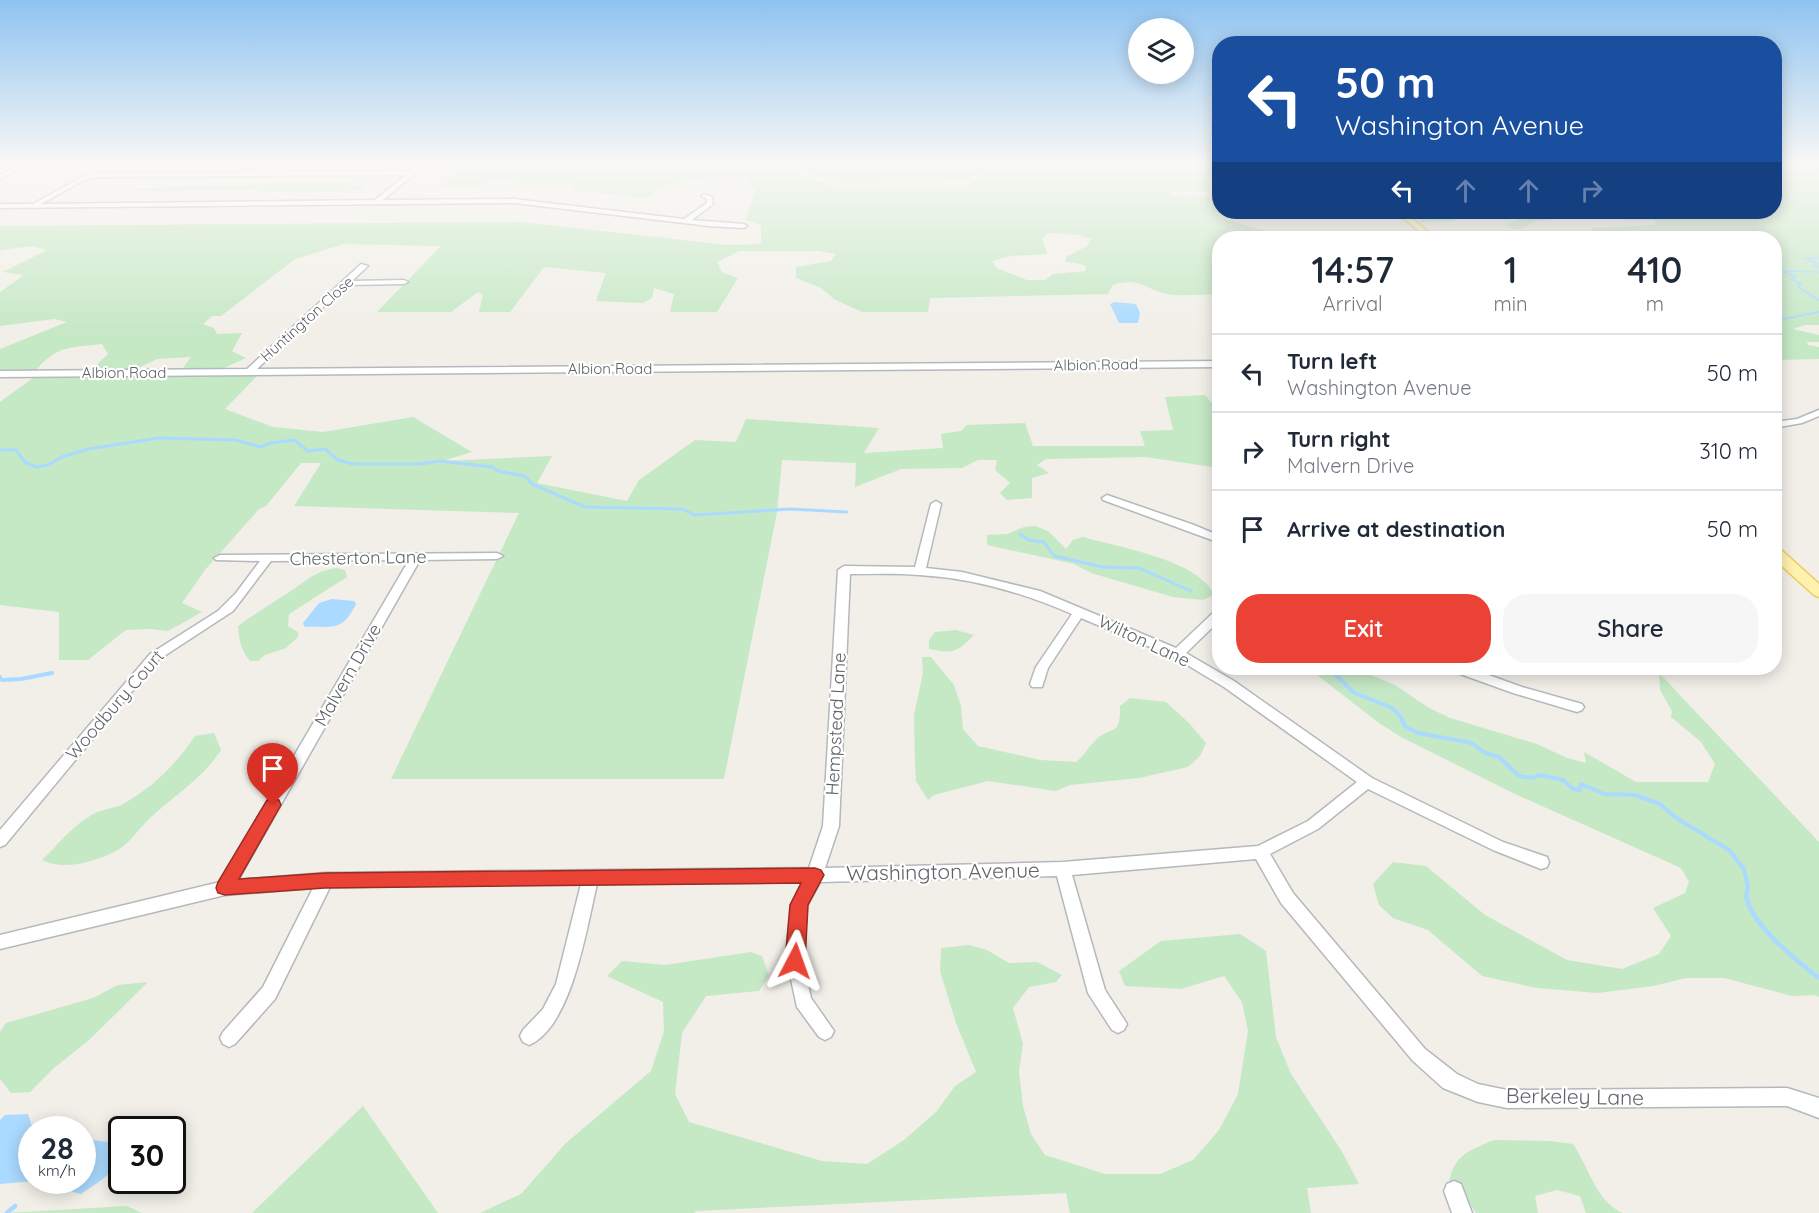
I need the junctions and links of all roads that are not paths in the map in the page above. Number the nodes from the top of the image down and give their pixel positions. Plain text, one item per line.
1 (694, 222) edge
2 (744, 226) dead end
3 (364, 266) dead end
4 (404, 282) dead end
5 (347, 283) junction
6 (1212, 364) edge
7 (249, 372) junction
8 (0, 374) edge
9 (1819, 413) edge
10 (1782, 424) edge
11 (1107, 498) dead end
12 (936, 504) dead end
13 (1212, 537) edge
14 (497, 556) dead end
15 (416, 557) junction
16 (220, 558) dead end
17 (1782, 558) edge
18 (267, 559) junction
19 (844, 570) joint
20 (920, 571) junction
21 (1819, 592) edge
22 (1079, 612) junction
23 (1212, 621) edge
24 (1178, 654) junction
25 (1212, 674) edge
26 (1214, 675) edge
27 (1476, 675) edge
28 (1037, 684) dead end
29 (1577, 707) dead end
30 (1367, 782) junction
31 (0, 842) edge
32 (1260, 852) junction
33 (1541, 862) dead end
34 (1063, 869) junction
35 (815, 875) junction
36 (590, 879) junction
37 (325, 880) junction
38 (225, 888) junction
39 (0, 942) edge
40 (1119, 1024) dead end
41 (825, 1031) dead end
42 (529, 1036) dead end
43 (229, 1038) dead end
44 (1819, 1108) edge
45 (1454, 1191) dead end
46 (1462, 1213) edge

1 - 2 street
3 - 5 street, Huntington Close
4 - 5 street
5 - 7 street, Huntington Close
6 - 7 street, Albion Road
7 - 8 street, Albion Road
9 - 10 street
11 - 13 street
12 - 20 street
14 - 15 street, Chesterton Lane
15 - 18 street, Chesterton Lane
15 - 38 street, Malvern Drive
16 - 18 street, Chesterton Lane
17 - 21 main road
18 - 31 street, Woodbury Court
19 - 20 street, Wilton Lane
19 - 35 street, Hempstead Lane
20 - 22 street, Wilton Lane
22 - 24 street, Wilton Lane
22 - 28 street
23 - 24 street
24 - 25 street, Wilton Lane
26 - 30 street, Wilton Lane
27 - 29 street
30 - 32 street, Washington Avenue
30 - 33 street, Wilton Lane
32 - 34 street, Washington Avenue
32 - 44 street, Berkeley Lane
34 - 35 street, Washington Avenue
34 - 40 street
35 - 36 street, Washington Avenue
35 - 41 street, Hempstead Lane
36 - 37 street, Washington Avenue
36 - 42 street
37 - 38 street, Washington Avenue
37 - 43 street
38 - 39 street, Washington Avenue
45 - 46 street

